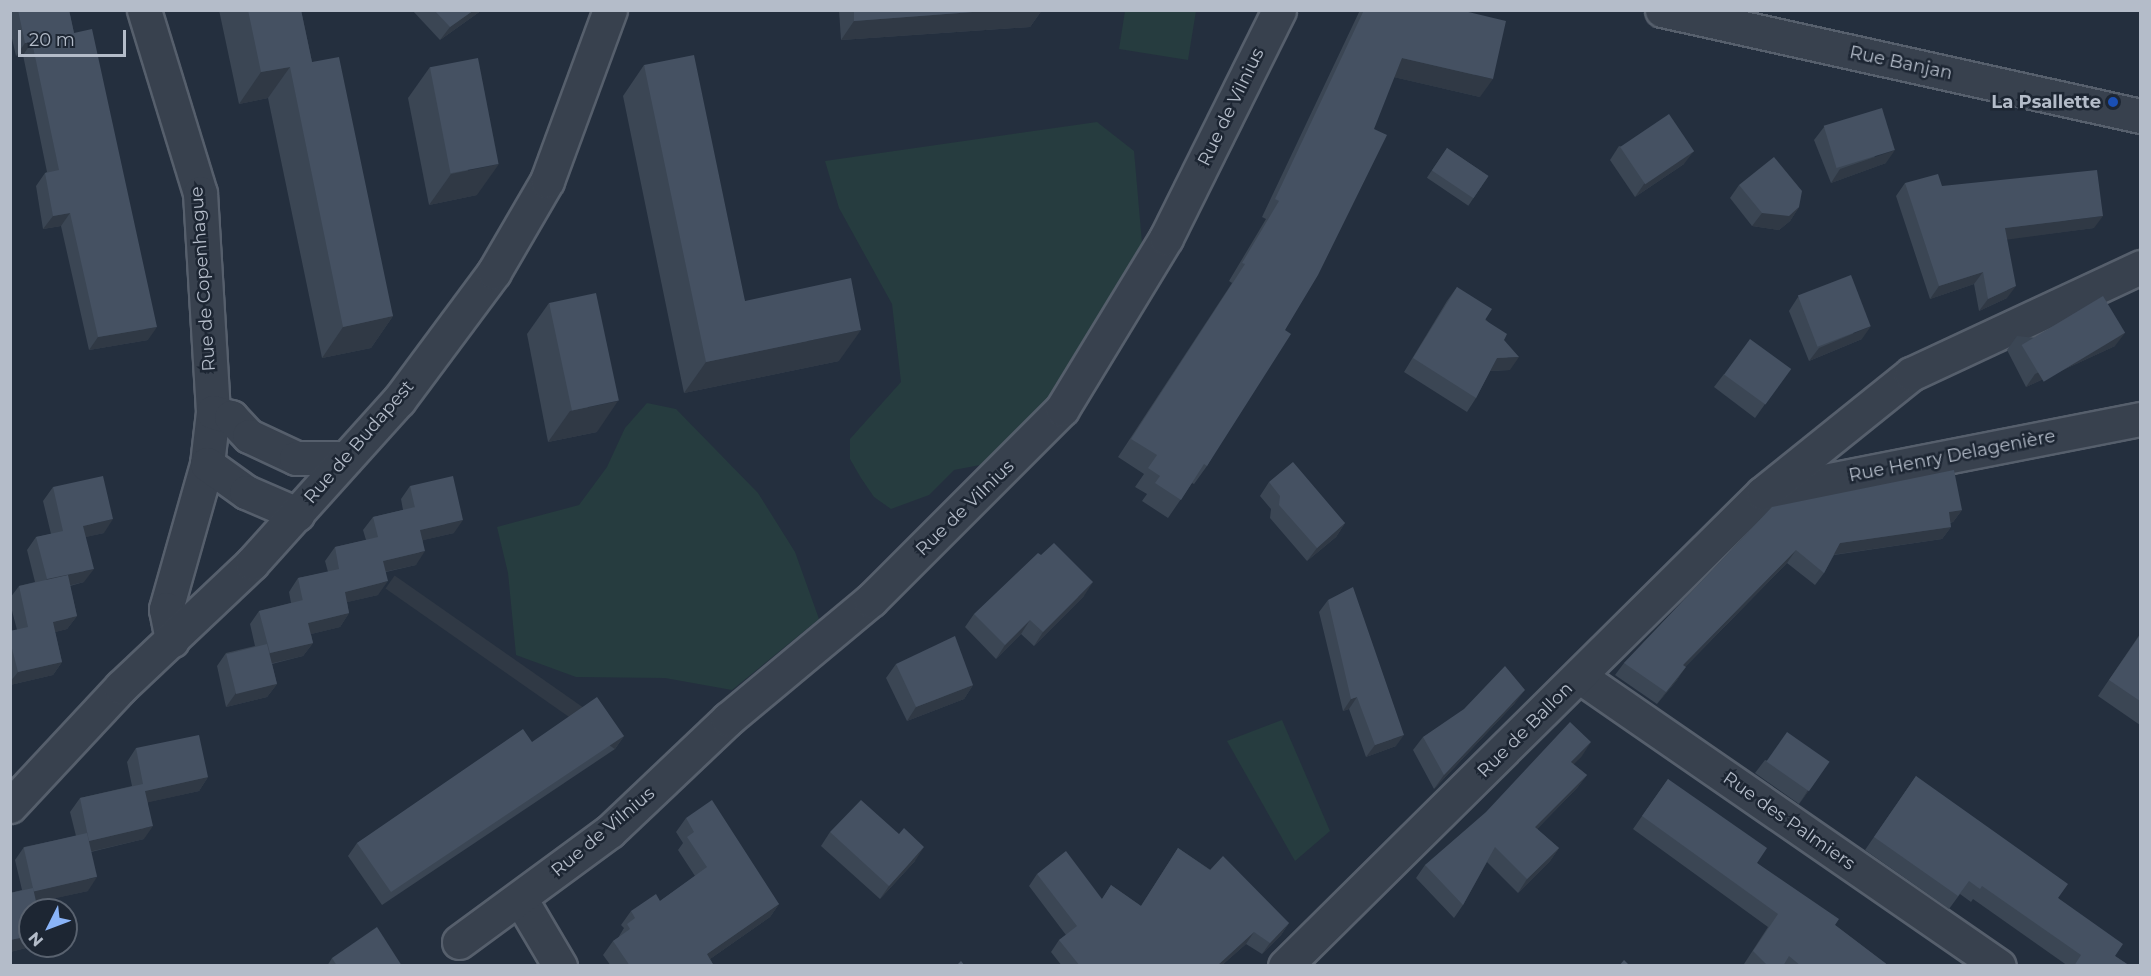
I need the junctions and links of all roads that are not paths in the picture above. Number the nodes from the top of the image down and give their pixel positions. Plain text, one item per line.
1 (144, 10) edge
2 (610, 10) edge
3 (1279, 10) edge
4 (1662, 10) edge
5 (2140, 116) edge
6 (2140, 267) edge
7 (213, 412) junction
8 (2140, 419) edge
9 (346, 458) junction
10 (207, 464) junction
11 (1763, 493) junction
12 (297, 514) junction
13 (172, 640) junction
14 (1579, 676) junction
15 (10, 807) edge
16 (520, 900) junction
17 (459, 942) dead end
18 (560, 966) edge
19 (1285, 966) edge
20 (1999, 966) edge

1 - 7 street, Rue de Copenhague
2 - 9 street, Rue de Budapest
3 - 16 street, Rue de Vilnius
4 - 5 street, Rue Banjan
6 - 11 street, Rue de Ballon
7 - 9 street
7 - 10 street, Rue de Copenhague
8 - 11 street, Rue Henry Delagenière
9 - 12 street, Rue de Budapest
10 - 12 street
10 - 13 street, Rue de Copenhague
11 - 14 street, Rue de Ballon
12 - 13 street, Rue de Budapest
13 - 15 street, Rue de Budapest
14 - 19 street, Rue de Ballon
14 - 20 street, Rue des Palmiers
16 - 17 street, Rue de Vilnius
16 - 18 street

